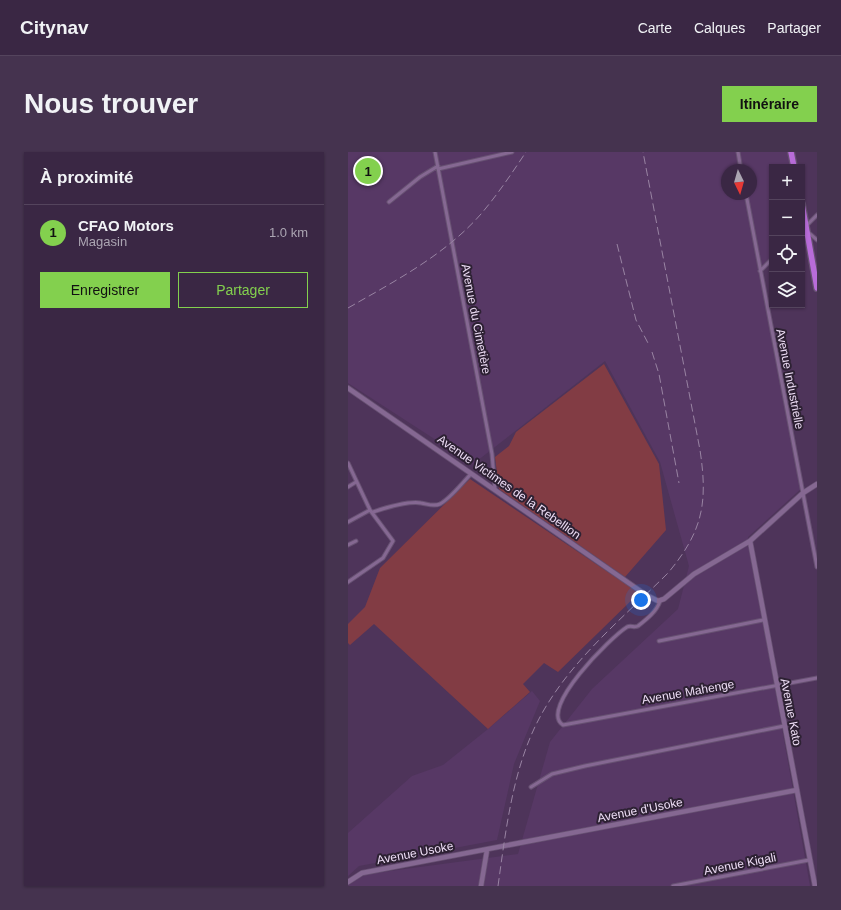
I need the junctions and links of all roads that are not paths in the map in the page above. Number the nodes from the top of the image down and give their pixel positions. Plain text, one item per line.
1 (435, 152) edge
2 (511, 152) edge
3 (738, 152) edge
4 (791, 152) edge
5 (740, 164) edge
6 (793, 164) edge
7 (438, 168) junction
8 (747, 200) edge
9 (388, 202) dead end
10 (817, 215) edge
11 (805, 229) edge
12 (817, 240) edge
13 (769, 262) edge
14 (760, 271) junction
15 (817, 288) edge
16 (348, 388) edge
17 (348, 463) edge
18 (471, 474) junction
19 (356, 482) junction
20 (817, 484) edge
21 (348, 487) edge
22 (495, 490) junction
23 (803, 493) junction
24 (371, 511) junction
25 (348, 522) edge
26 (356, 541) dead end
27 (750, 541) junction
28 (348, 545) edge
29 (817, 567) edge
30 (348, 582) edge
31 (660, 601) junction
32 (763, 620) junction
33 (659, 641) dead end
34 (817, 678) edge
35 (776, 686) junction
36 (784, 726) junction
37 (531, 787) dead end
38 (797, 790) junction
39 (487, 850) junction
40 (810, 860) junction
41 (348, 882) edge
42 (481, 886) edge
43 (673, 886) edge
44 (815, 886) edge

1 - 7 street, Avenue du Cimetière
2 - 7 street
3 - 5 street
4 - 6 highway
7 - 9 street
7 - 22 street, Avenue du Cimetière
8 - 14 street, Avenue Industrielle
10 - 11 street
11 - 12 street
11 - 15 highway
13 - 14 street
14 - 23 street, Avenue Industrielle
16 - 18 street, Avenue Victimes de la Rebellion
17 - 19 street
18 - 22 street, Avenue Victimes de la Rebellion
18 - 24 street
19 - 21 street
19 - 24 street
20 - 23 street
22 - 31 street, Avenue Victimes de la Rebellion
23 - 27 street
23 - 29 street, Avenue Industrielle
24 - 25 street
24 - 30 street
26 - 28 street
27 - 31 street
27 - 32 street, Avenue Kato
31 - 35 street, Avenue Mahenge
32 - 33 street
32 - 35 street, Avenue Kato
34 - 35 street, Avenue Mahenge
35 - 36 street, Avenue Kato
36 - 37 street
36 - 38 street, Avenue Kato
38 - 39 street, Avenue d'Usoke
38 - 40 street, Avenue Kato
39 - 41 street, Avenue Usoke
39 - 42 street
40 - 43 street, Avenue Kigali
40 - 44 street, Avenue Kato

